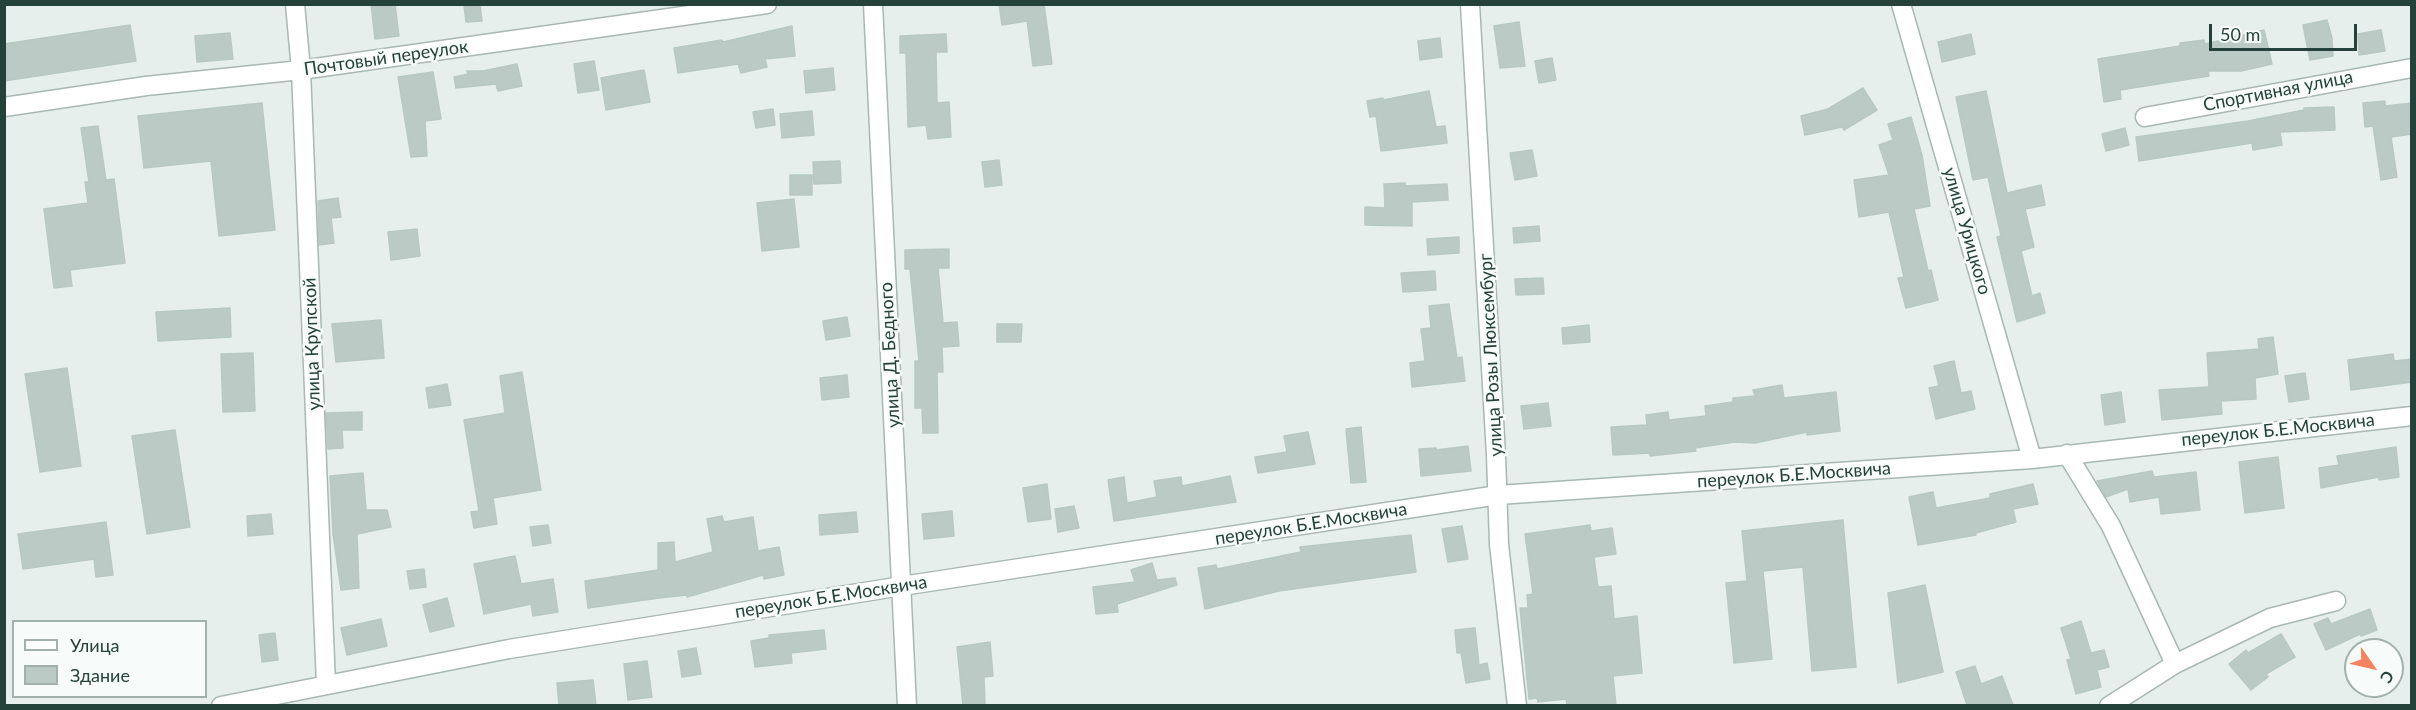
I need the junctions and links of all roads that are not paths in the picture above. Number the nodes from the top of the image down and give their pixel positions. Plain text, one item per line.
1 (295, 4) edge
2 (767, 4) edge
3 (873, 4) edge
4 (1470, 4) edge
5 (1901, 4) edge
6 (2412, 68) edge
7 (301, 70) junction
8 (4, 107) edge
9 (2145, 117) dead end
10 (2412, 416) edge
11 (2067, 453) junction
12 (2032, 459) junction
13 (1498, 495) junction
14 (902, 586) junction
15 (2336, 601) dead end
16 (2175, 664) junction
17 (326, 685) junction
18 (221, 705) edge
19 (908, 705) edge
20 (1517, 705) edge
21 (2109, 705) edge

1 - 7 street, улица Крупской
2 - 7 street, Почтовый переулок
3 - 14 street, улица Д. Бедного
4 - 13 street, улица Розы Люксембург
5 - 12 street, улица Урицкого
6 - 9 street, Спортивная улица
7 - 8 street, Почтовый переулок
7 - 17 street, улица Крупской
10 - 11 street, переулок Б.Е.Москвича
11 - 12 street, переулок Б.Е.Москвича
11 - 16 street
12 - 13 street, переулок Б.Е.Москвича
13 - 14 street, переулок Б.Е.Москвича
13 - 20 street, улица Розы Люксембург
14 - 17 street, переулок Б.Е.Москвича
14 - 19 street, улица Д. Бедного
15 - 16 street
16 - 21 street
17 - 18 street, переулок Б.Е.Москвича

